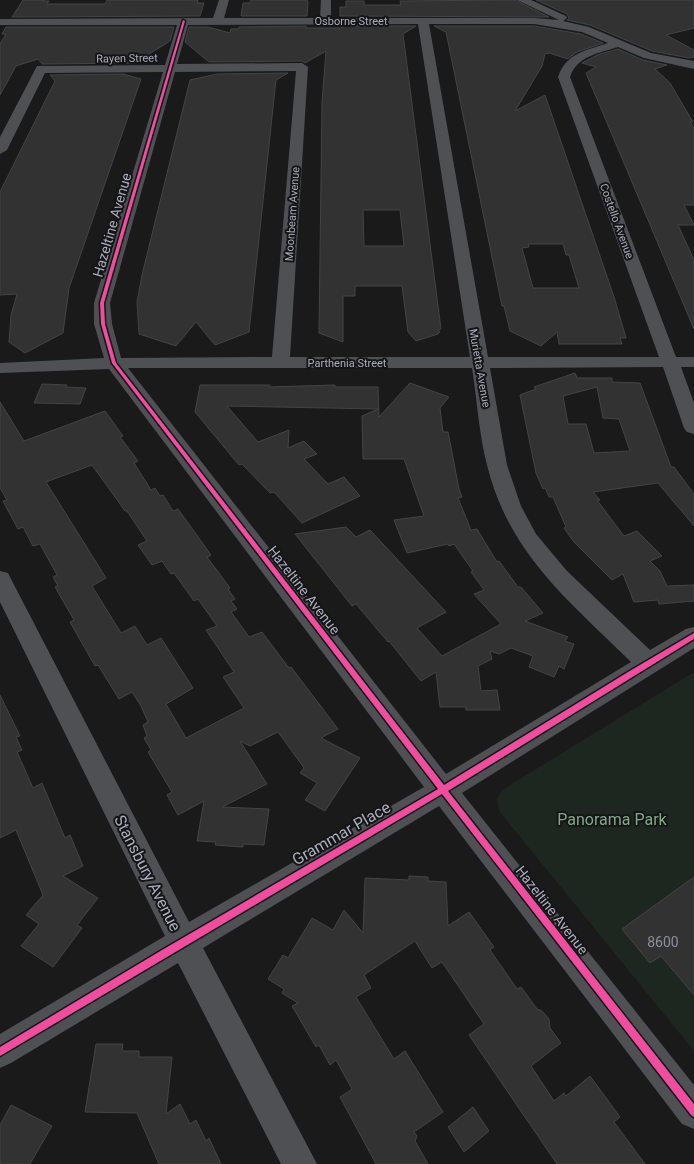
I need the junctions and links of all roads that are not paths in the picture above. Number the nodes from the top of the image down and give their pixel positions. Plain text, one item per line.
1 (224, 0) edge
2 (326, 0) edge
3 (522, 0) edge
4 (423, 20) junction
5 (184, 21) junction
6 (218, 21) junction
7 (325, 21) junction
8 (0, 22) edge
9 (585, 30) junction
10 (617, 44) junction
11 (302, 67) joint
12 (172, 68) junction
13 (689, 69) edge
14 (0, 150) edge
15 (114, 362) junction
16 (281, 362) junction
17 (669, 362) junction
18 (694, 362) edge
19 (479, 363) junction
20 (0, 368) edge
21 (694, 428) edge
22 (0, 579) edge
23 (694, 636) edge
24 (648, 663) junction
25 (443, 790) junction
26 (182, 941) junction
27 (0, 1052) edge
28 (694, 1112) edge
29 (300, 1164) edge

1 - 6 street
2 - 7 street
3 - 9 street
4 - 7 street, Osborne Street
4 - 9 street, Osborne Street
4 - 19 street, Murietta Avenue
5 - 6 street, Osborne Street
5 - 8 street, Osborne Street
5 - 12 street, Hazeltine Avenue
6 - 7 street, Osborne Street
9 - 10 street, Osborne Street
10 - 13 street, Osborne Street
10 - 17 street, Costello Avenue
11 - 12 street, Rayen Street
11 - 16 street, Moonbeam Avenue
12 - 14 street, Rayen Street
12 - 15 street, Hazeltine Avenue
15 - 16 street, Parthenia Street
15 - 20 street, Parthenia Street
15 - 25 street, Hazeltine Avenue
16 - 19 street, Parthenia Street
17 - 18 street, Parthenia Street
17 - 19 street, Parthenia Street
17 - 21 street, Costello Avenue
19 - 24 street, Murietta Avenue
22 - 26 street, Stansbury Avenue
23 - 24 street, Grammar Place
24 - 25 street, Grammar Place
25 - 26 street, Grammar Place
25 - 28 street, Hazeltine Avenue
26 - 27 street, Grammar Place
26 - 29 street, Stansbury Avenue

